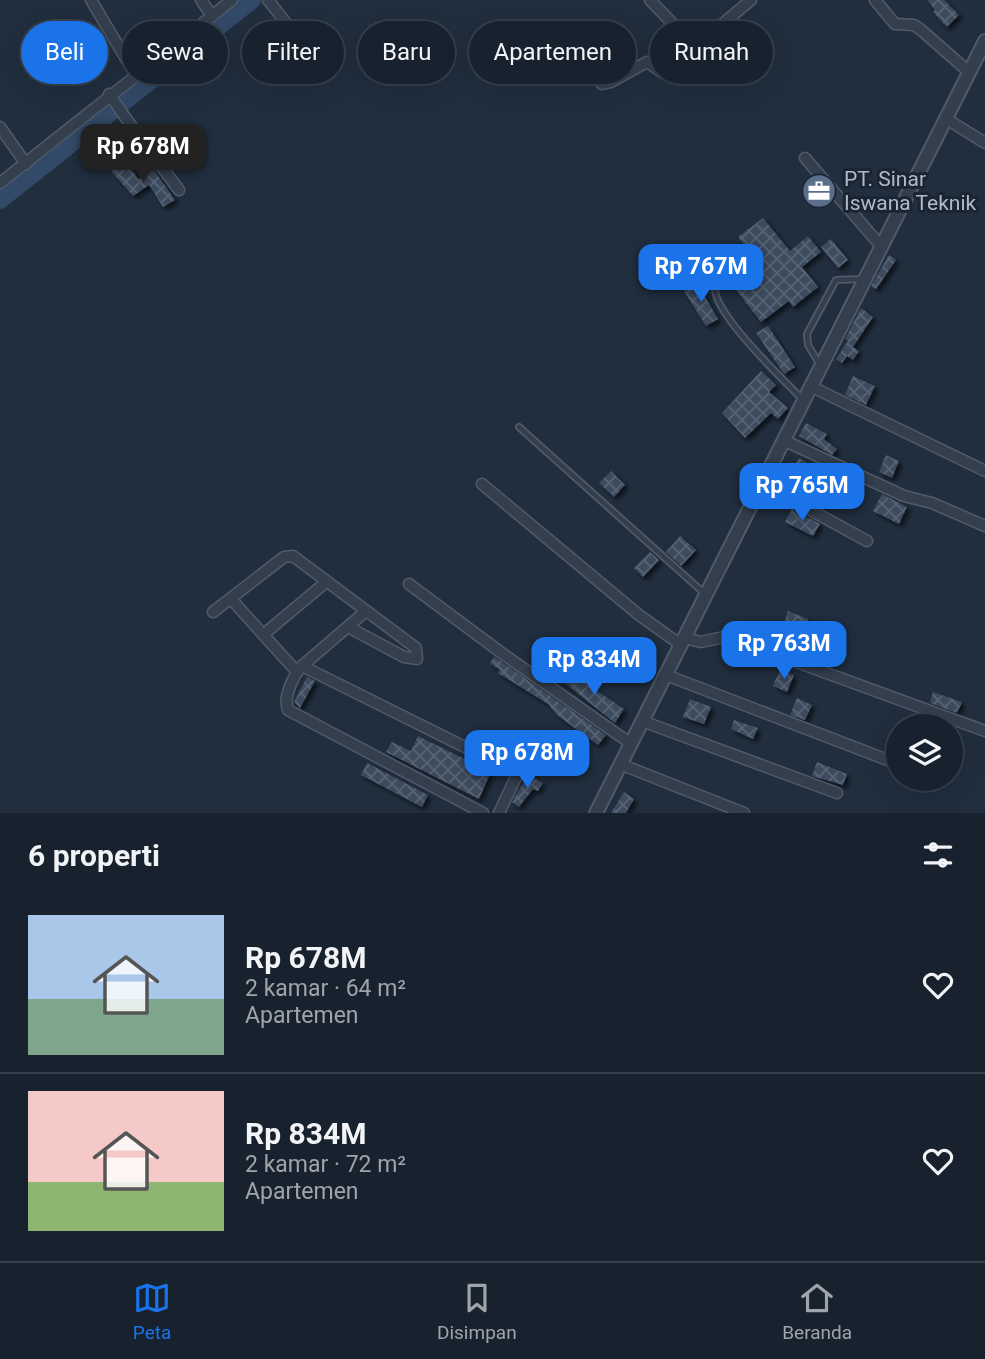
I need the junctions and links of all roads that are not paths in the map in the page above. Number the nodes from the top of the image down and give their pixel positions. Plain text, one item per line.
1 (92, 0) edge
2 (232, 0) edge
3 (650, 0) edge
4 (751, 0) edge
5 (875, 0) edge
6 (201, 1) edge
7 (270, 2) edge
8 (212, 16) junction
9 (205, 21) edge
10 (285, 21) edge
11 (670, 21) edge
12 (726, 21) edge
13 (985, 41) edge
14 (122, 54) edge
15 (969, 72) junction
16 (123, 84) edge
17 (109, 94) junction
18 (945, 118) junction
19 (0, 127) edge
20 (137, 134) junction
21 (985, 142) edge
22 (115, 155) dead end
23 (805, 158) dead end
24 (26, 164) junction
25 (0, 183) edge
26 (179, 190) dead end
27 (880, 244) junction
28 (737, 256) dead end
29 (863, 279) junction
30 (821, 366) junction
31 (810, 386) junction
32 (803, 400) junction
33 (519, 427) dead end
34 (783, 440) junction
35 (985, 471) edge
36 (761, 483) junction
37 (482, 484) dead end
38 (985, 527) edge
39 (867, 541) dead end
40 (326, 583) junction
41 (409, 584) dead end
42 (705, 594) junction
43 (231, 599) junction
44 (366, 611) junction
45 (213, 612) dead end
46 (348, 627) junction
47 (264, 634) junction
48 (682, 642) junction
49 (782, 643) dead end
50 (788, 659) junction
51 (299, 669) junction
52 (666, 675) junction
53 (642, 721) junction
54 (985, 731) edge
55 (630, 743) junction
56 (886, 759) edge
57 (620, 764) junction
58 (837, 793) dead end
59 (503, 812) edge
60 (483, 813) edge
61 (596, 813) edge
62 (744, 813) edge

1 - 14 street
2 - 8 street
3 - 11 street
4 - 12 street
5 - 15 street
6 - 8 street
7 - 10 street
8 - 9 street
13 - 15 street
15 - 18 street
16 - 17 street
17 - 20 street
17 - 24 street
18 - 21 street
18 - 27 street
19 - 24 street
20 - 22 street
20 - 26 street
23 - 27 street
24 - 25 street
27 - 29 street
28 - 32 lane
29 - 30 street
29 - 30 lane
30 - 31 street
31 - 32 street
31 - 35 street
32 - 34 street
33 - 42 lane
34 - 36 street
34 - 38 street
36 - 39 street
36 - 42 street
37 - 48 street
40 - 43 street
40 - 44 street
40 - 47 street
41 - 55 street
42 - 48 street
43 - 45 street
43 - 47 street
44 - 46 street
44 - 46 street
46 - 51 street
47 - 51 street
48 - 50 street
48 - 52 street
49 - 50 lane
50 - 54 street
51 - 59 street
51 - 60 street
52 - 53 street
52 - 56 street
53 - 55 street
53 - 58 street
55 - 57 street
57 - 61 street
57 - 62 street

